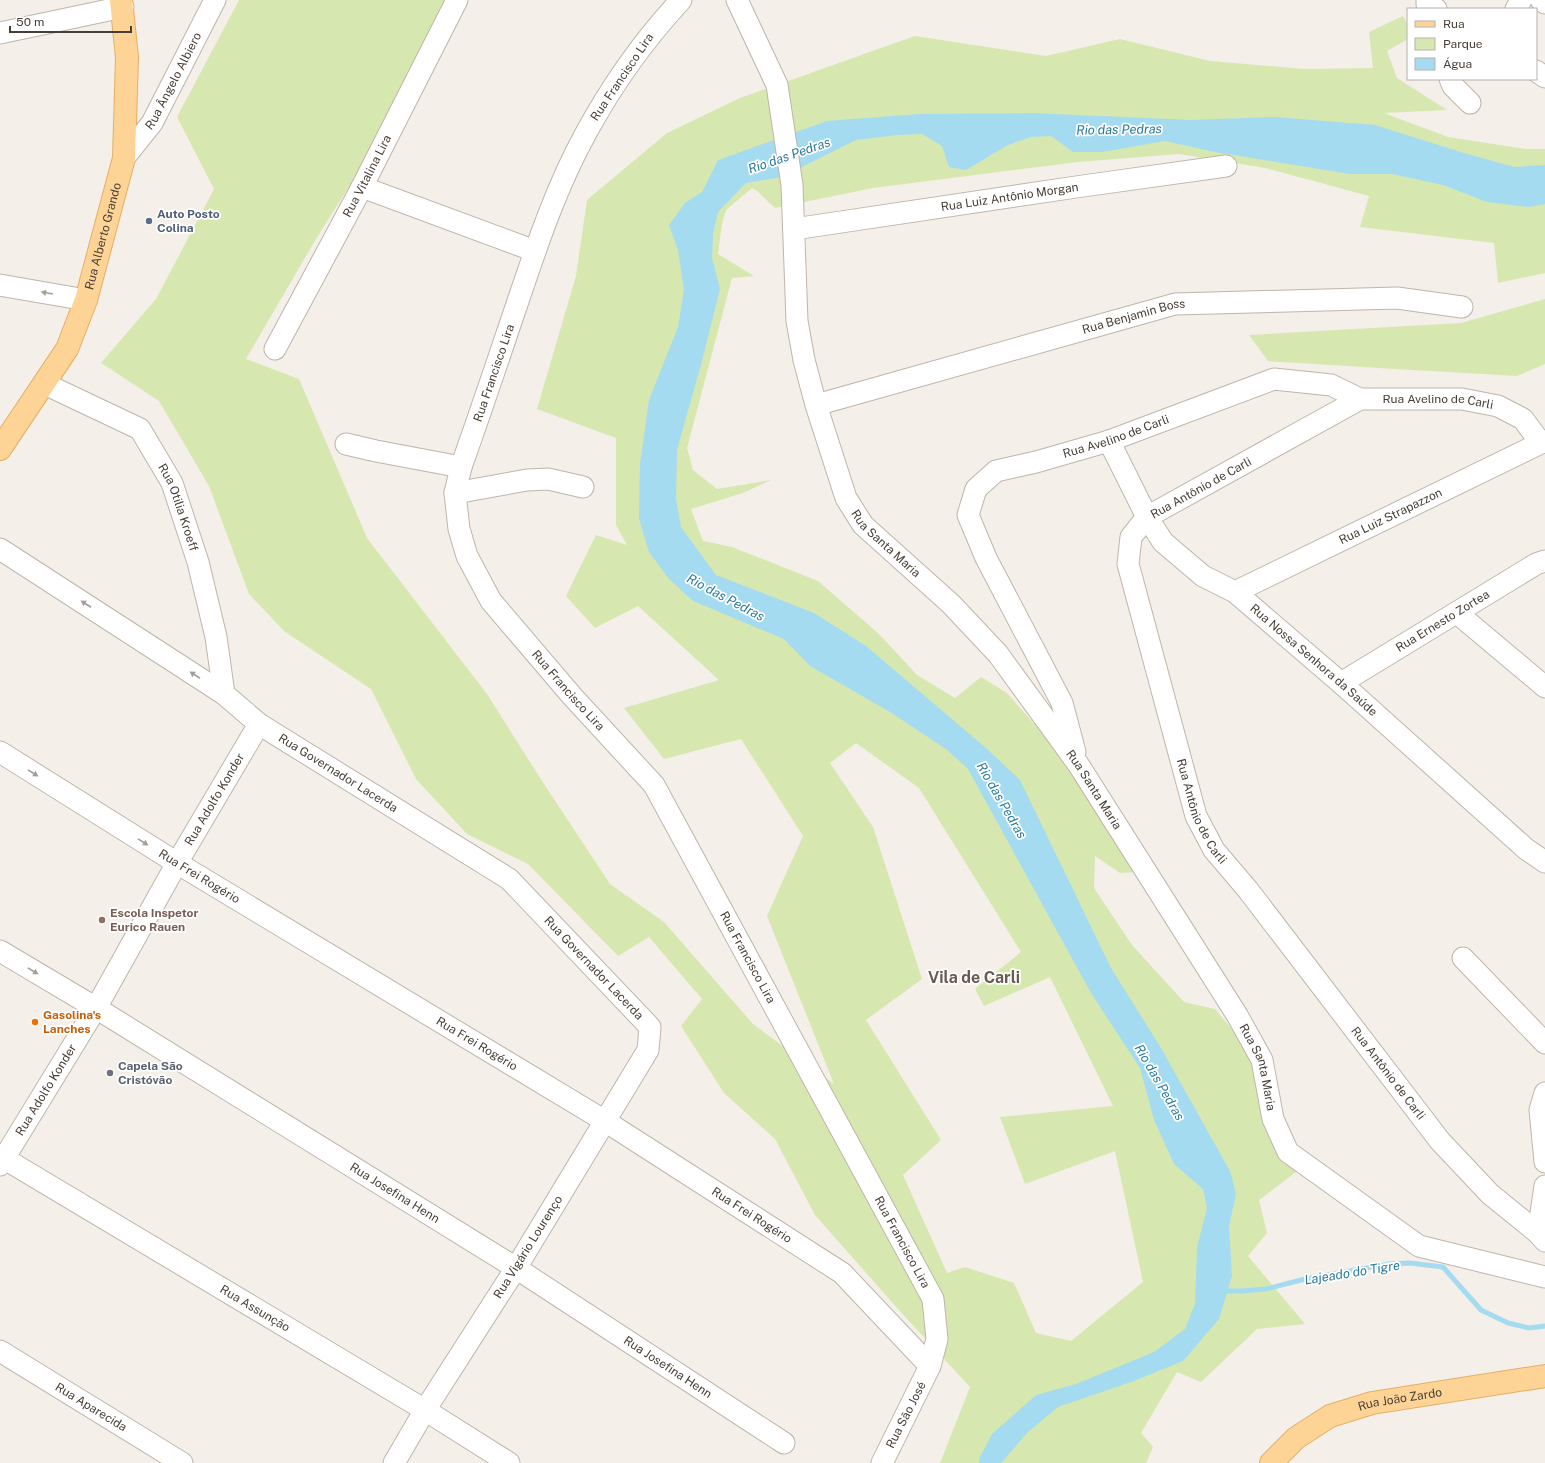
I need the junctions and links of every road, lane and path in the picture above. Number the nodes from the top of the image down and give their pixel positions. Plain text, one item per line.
1 (215, 0) edge
2 (457, 0) edge
3 (681, 0) edge
4 (737, 0) edge
5 (1541, 0) edge
6 (1545, 3) edge
7 (122, 4) edge
8 (0, 33) edge
9 (1451, 80) edge
10 (1470, 103) dead end
11 (124, 158) junction
12 (1226, 166) dead end
13 (362, 187) junction
14 (794, 229) junction
15 (535, 251) junction
16 (0, 285) edge
17 (86, 300) junction
18 (1462, 307) dead end
19 (275, 350) dead end
20 (45, 384) junction
21 (1360, 399) junction
22 (816, 405) junction
23 (1109, 440) junction
24 (1542, 441) edge
25 (346, 444) dead end
26 (0, 449) edge
27 (461, 467) junction
28 (583, 487) dead end
29 (455, 493) junction
30 (1147, 517) junction
31 (0, 549) edge
32 (1545, 561) edge
33 (1235, 592) junction
34 (1457, 613) junction
35 (1341, 683) junction
36 (1545, 687) edge
37 (224, 694) junction
38 (259, 724) junction
39 (0, 752) edge
40 (1078, 764) junction
41 (1545, 862) edge
42 (177, 863) junction
43 (0, 951) edge
44 (1463, 958) dead end
45 (96, 1008) junction
46 (650, 1027) joint
47 (1545, 1043) edge
48 (1545, 1093) edge
49 (605, 1121) junction
50 (1, 1160) edge
51 (1545, 1162) edge
52 (1545, 1186) edge
53 (1542, 1237) edge
54 (516, 1268) junction
55 (1545, 1277) edge
56 (0, 1351) edge
57 (930, 1366) junction
58 (1545, 1376) edge
59 (425, 1410) junction
60 (784, 1443) dead end
61 (182, 1463) edge
62 (394, 1463) edge
63 (509, 1463) edge
64 (882, 1463) edge
65 (1272, 1463) edge

1 - 11 street, Rua Ângelo Albiero
2 - 13 street, Rua Vitalina Lira
3 - 15 street, Rua Francisco Lira
4 - 14 street, Rua Santa Maria
5 - 6 street
7 - 8 street
7 - 11 main road, Rua Alberto Grando
9 - 10 street
11 - 17 main road, Rua Alberto Grando
12 - 14 street, Rua Luiz Antônio Morgan
13 - 15 street
13 - 19 street, Rua Vitalina Lira
14 - 22 street, Rua Santa Maria
15 - 27 street, Rua Francisco Lira
17 -> 16 street
17 - 20 main road, Rua Alberto Grando
18 - 22 street, Rua Benjamin Boss
20 - 26 main road, Rua Alberto Grando
20 - 37 street, Rua Otilia Kroeff
21 - 23 street, Rua Avelino de Carli
21 - 24 street, Rua Avelino de Carli
21 - 30 street, Rua Antônio de Carli
22 - 40 street, Rua Santa Maria
23 - 30 street, Rua Nossa Senhora da Saúde
23 - 40 street, Rua Avelino de Carli
24 - 33 street, Rua Luiz Strapazzon
25 - 27 street
27 - 29 street, Rua Francisco Lira
28 - 29 street
29 - 57 street, Rua Francisco Lira
30 - 33 street, Rua Nossa Senhora da Saúde
30 - 53 street, Rua Antônio de Carli
37 -> 31 street, Rua Governador Lacerda
32 - 34 street, Rua Ernesto Zortea
33 - 35 street, Rua Nossa Senhora da Saúde
34 - 35 street, Rua Ernesto Zortea
34 - 36 street
35 - 41 street, Rua Nossa Senhora da Saúde
37 - 38 street, Rua Governador Lacerda
38 - 42 street, Rua Adolfo Konder
38 - 46 street, Rua Governador Lacerda
39 -> 42 street, Rua Frei Rogério
40 - 55 street, Rua Santa Maria
42 - 45 street, Rua Adolfo Konder
42 - 49 street, Rua Frei Rogério
43 -> 45 street, Rua Josefina Henn
44 - 47 street
45 - 50 street, Rua Adolfo Konder
45 - 54 street, Rua Josefina Henn
46 - 49 street, Rua Vigário Lourenço
48 - 51 street
49 - 54 street, Rua Vigário Lourenço
49 - 57 street, Rua Frei Rogério
50 - 59 street, Rua Assunção
52 - 53 street
54 - 59 street, Rua Vigário Lourenço
54 - 60 street, Rua Josefina Henn
56 - 61 street, Rua Aparecida
57 - 64 street, Rua São José
58 - 65 main road, Rua João Zardo
59 - 62 street, Rua Vigário Lourenço
59 - 63 street, Rua Assunção

